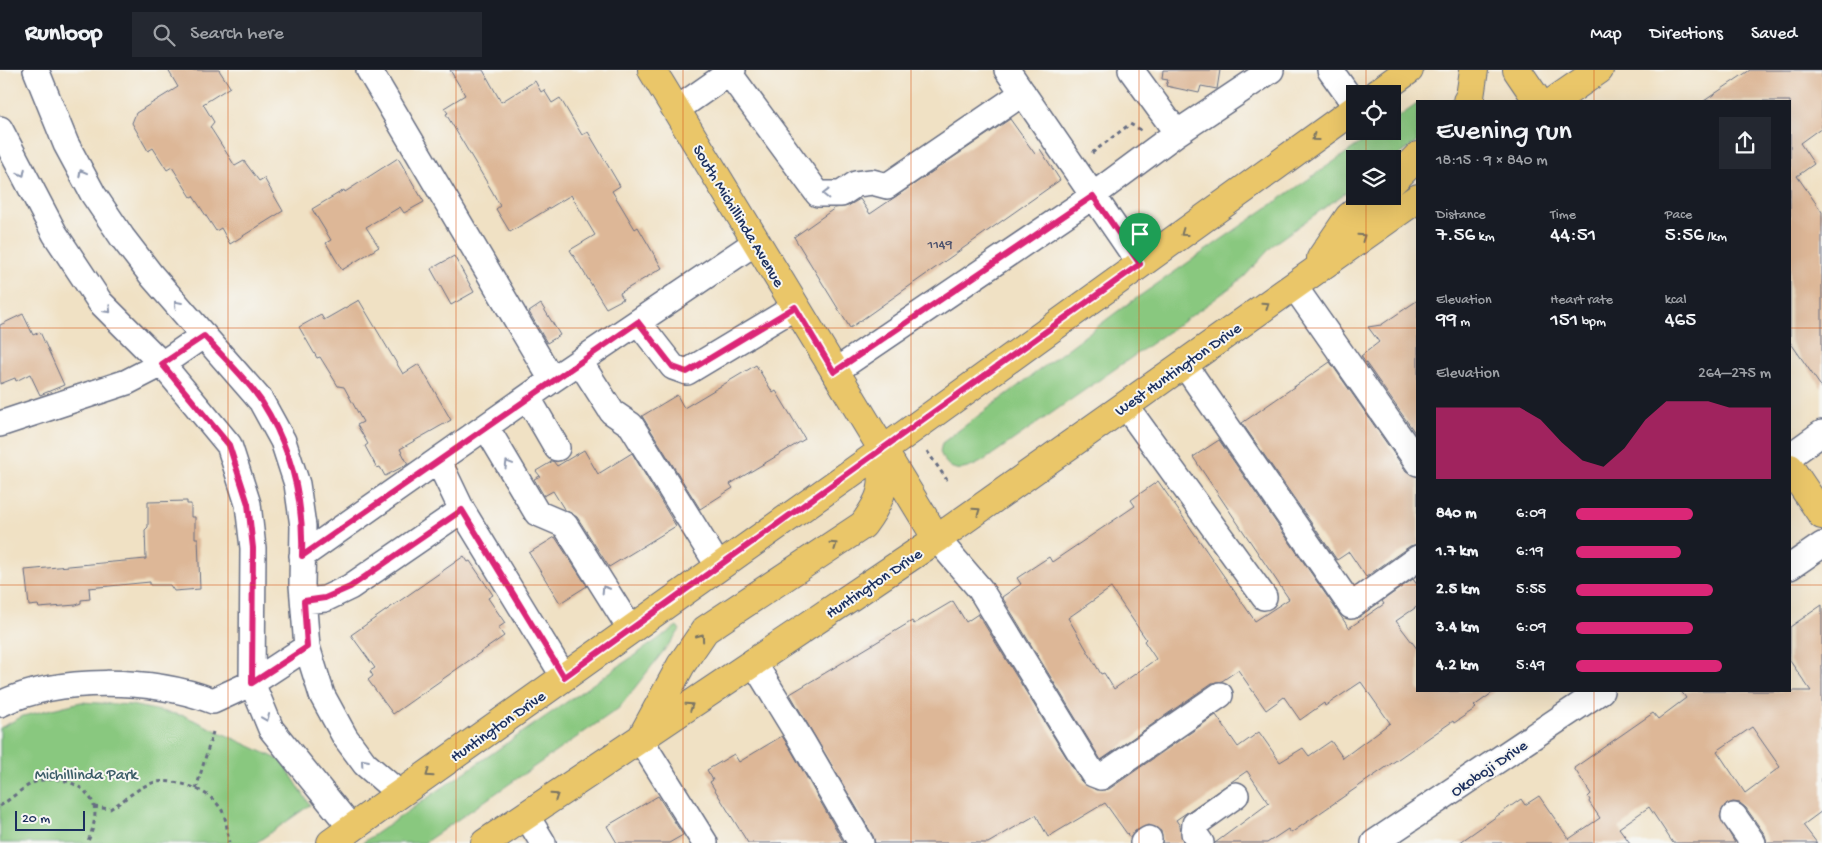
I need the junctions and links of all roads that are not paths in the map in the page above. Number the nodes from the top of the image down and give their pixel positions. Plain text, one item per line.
1 (36, 70) edge
2 (369, 70) edge
3 (652, 70) edge
4 (1007, 70) edge
5 (1131, 70) edge
6 (1271, 70) edge
7 (1330, 70) edge
8 (1409, 70) edge
9 (1474, 70) edge
10 (1517, 70) edge
11 (1544, 70) edge
12 (1599, 70) edge
13 (731, 71) edge
14 (1388, 85) edge
15 (1346, 92) edge
16 (1023, 93) junction
17 (1467, 100) edge
18 (1537, 100) edge
19 (1543, 100) edge
20 (1555, 100) edge
21 (676, 110) junction
22 (1346, 115) edge
23 (0, 129) edge
24 (1177, 133) junction
25 (1416, 158) edge
26 (1401, 173) edge
27 (1093, 196) junction
28 (1416, 199) edge
29 (1364, 205) edge
30 (756, 242) junction
31 (1140, 264) junction
32 (1301, 280) junction
33 (795, 307) junction
34 (638, 322) junction
35 (204, 336) junction
36 (580, 362) junction
37 (162, 364) junction
38 (1184, 364) junction
39 (834, 372) junction
40 (552, 380) junction
41 (528, 398) junction
42 (1125, 405) junction
43 (0, 424) edge
44 (486, 427) junction
45 (1822, 433) edge
46 (557, 448) dead end
47 (882, 451) junction
48 (1791, 455) edge
49 (438, 460) junction
50 (1416, 461) edge
51 (1791, 469) edge
52 (462, 510) junction
53 (1822, 515) edge
54 (937, 539) junction
55 (1822, 545) edge
56 (302, 556) junction
57 (1416, 559) edge
58 (719, 567) junction
59 (1791, 567) edge
60 (1264, 597) dead end
61 (304, 601) junction
62 (631, 630) junction
63 (307, 647) junction
64 (754, 663) junction
65 (564, 677) junction
66 (252, 683) junction
67 (1600, 692) edge
68 (1220, 695) dead end
69 (0, 704) edge
70 (640, 739) junction
71 (400, 794) junction
72 (1236, 795) dead end
73 (526, 815) junction
74 (1734, 816) dead end
75 (341, 836) edge
76 (485, 843) edge
77 (543, 843) edge
78 (705, 843) edge
79 (861, 843) edge
80 (1201, 843) edge
81 (1374, 843) edge
82 (1753, 843) edge

35 -> 1 street
2 - 40 street
3 - 21 main road, South Michillinda Avenue
4 - 16 street
5 - 24 street
6 - 24 street
7 - 15 street
8 - 14 main road
9 - 17 main road
10 - 18 main road
11 - 19 main road
12 - 20 main road
16 -> 13 street
13 - 21 street
16 - 27 street
21 - 30 main road, South Michillinda Avenue
22 -> 31 main road
23 -> 37 street
24 - 27 street
25 - 26 main road
27 - 31 street
27 - 39 street
32 -> 28 main road, West Huntington Drive
29 - 32 main road
30 - 33 main road, South Michillinda Avenue
30 - 34 street
31 - 47 main road
38 -> 32 main road, West Huntington Drive
32 - 50 street
33 - 34 street
33 - 39 main road, South Michillinda Avenue
34 - 36 street
35 - 37 street
35 - 56 street
36 - 40 street
36 - 58 street
37 - 43 street
37 - 66 street
38 - 42 main road, West Huntington Drive
38 - 57 street
39 - 47 main road, South Michillinda Avenue
40 - 41 street
41 - 44 street
41 - 46 street
54 -> 42 main road, West Huntington Drive
42 - 60 street
44 - 49 street
62 -> 44 street
45 - 48 street
47 - 54 main road, South Michillinda Avenue
47 - 58 main road, Huntington Drive
70 -> 47 main road
49 - 52 street
49 - 56 street
51 - 53 main road
52 - 61 street
52 - 65 street
54 - 64 main road, Huntington Drive
54 - 68 street
55 - 59 street
56 - 61 street
58 - 62 main road, Huntington Drive
61 - 63 street
62 - 65 main road, Huntington Drive
63 - 66 street
71 -> 63 street
70 -> 64 main road, Huntington Drive
64 - 79 street
65 -> 71 main road, Huntington Drive
66 - 69 street
66 -> 75 street
67 - 81 street, Okoboji Drive
73 -> 70 main road, Huntington Drive
70 - 78 street
71 - 75 main road, Huntington Drive
72 - 80 street
73 - 76 main road, Huntington Drive
73 - 77 street
74 - 82 street

